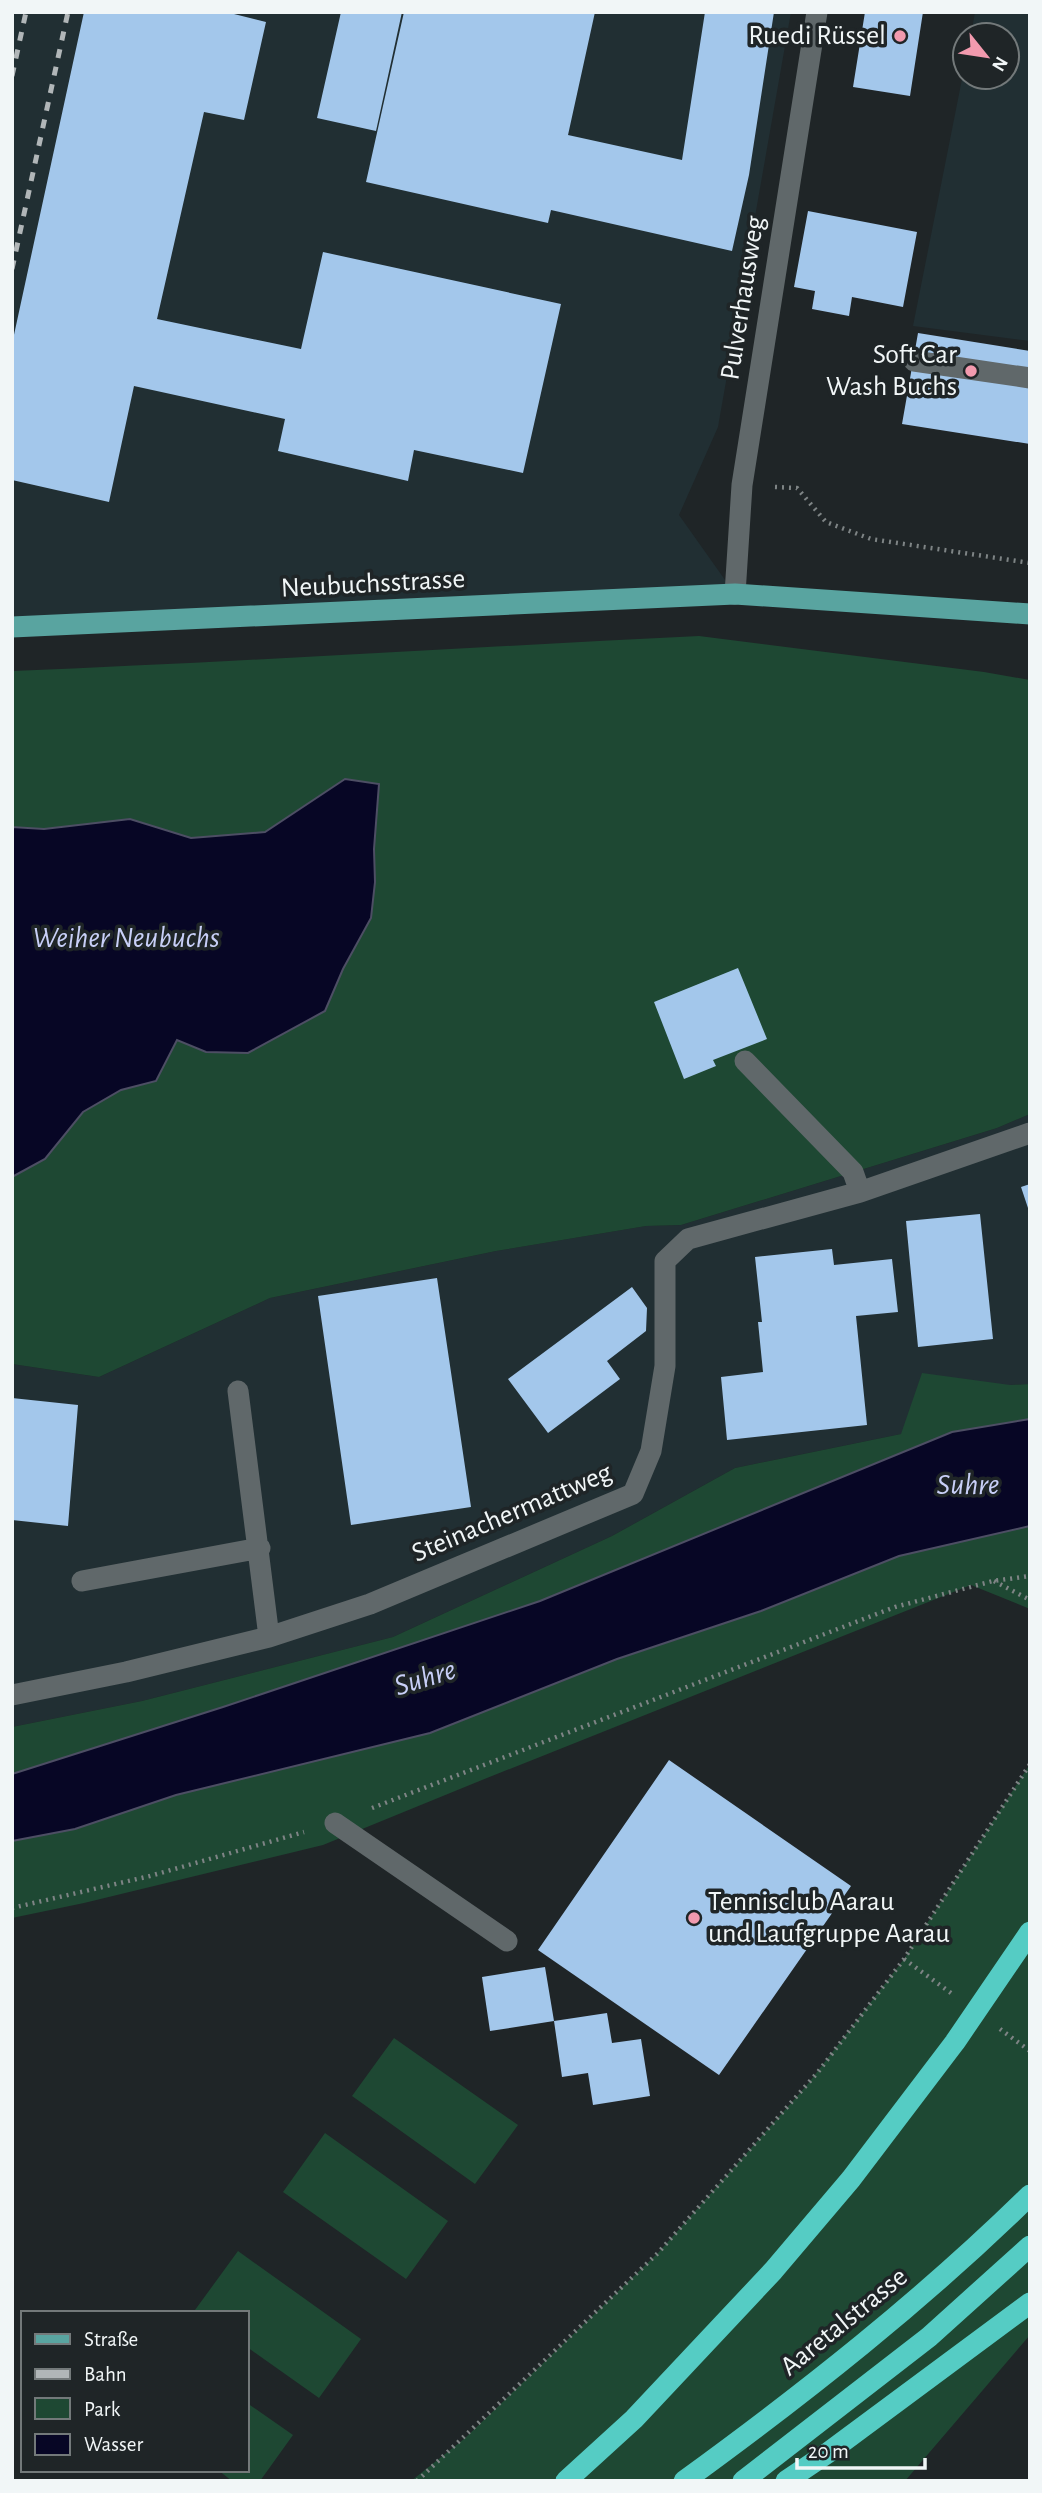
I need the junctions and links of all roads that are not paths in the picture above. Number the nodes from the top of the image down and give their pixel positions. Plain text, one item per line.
1 (817, 12) edge
2 (914, 361) dead end
3 (1030, 377) edge
4 (735, 594) junction
5 (1030, 614) edge
6 (12, 627) edge
7 (745, 1061) dead end
8 (1030, 1133) edge
9 (860, 1192) junction
10 (238, 1391) dead end
11 (260, 1548) junction
12 (82, 1581) dead end
13 (269, 1637) junction
14 (12, 1695) edge
15 (335, 1823) road end
16 (1030, 1932) edge
17 (507, 1941) dead end
18 (1030, 2195) edge
19 (1030, 2246) edge
20 (1030, 2303) edge
21 (566, 2481) edge
22 (684, 2481) edge
23 (743, 2481) edge
24 (786, 2481) edge

1 - 4 street, Pulverhausweg
2 - 3 street
4 - 5 main road, Neubuchsstrasse
4 - 6 main road, Neubuchsstrasse
7 - 9 street
8 - 9 street, Steinachermattweg
9 - 13 street, Steinachermattweg
10 - 11 street
11 - 12 street
11 - 13 street
13 - 14 street, Steinachermattweg
15 - 17 street
16 - 21 highway
18 - 22 highway, Aaretalstrasse
19 - 23 highway
20 - 24 highway

